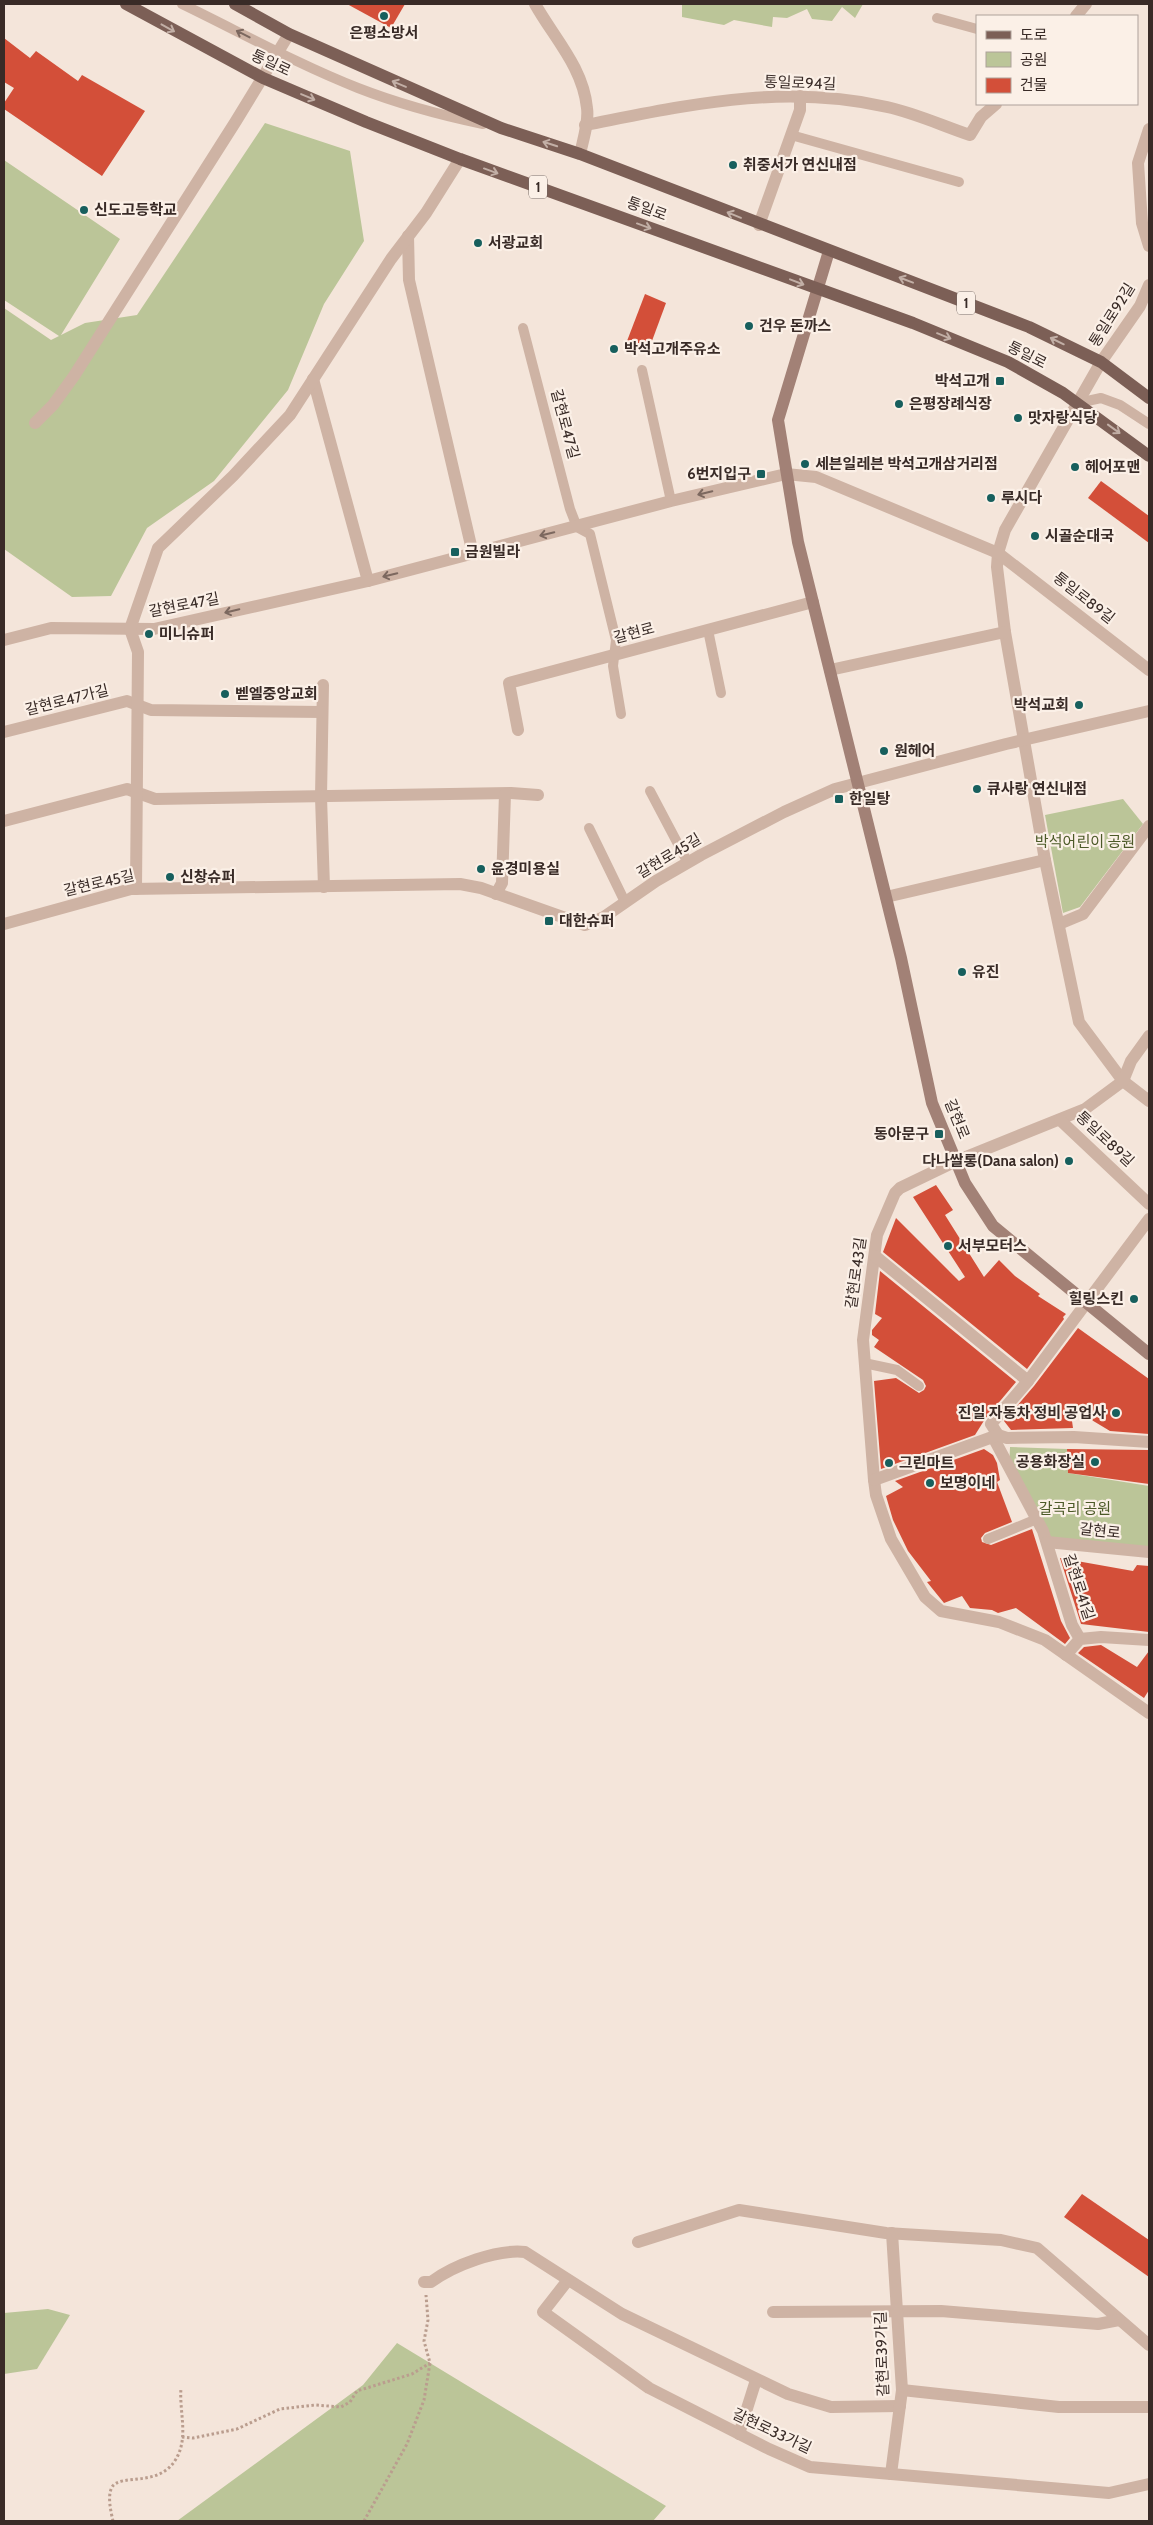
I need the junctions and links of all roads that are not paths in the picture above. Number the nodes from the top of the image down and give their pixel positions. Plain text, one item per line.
1 (126, 4) edge
2 (182, 4) edge
3 (235, 4) edge
4 (535, 4) edge
5 (1086, 4) edge
6 (1077, 15) edge
7 (937, 18) dead end
8 (976, 29) edge
9 (289, 34) junction
10 (279, 53) junction
11 (263, 78) junction
12 (800, 96) junction
13 (995, 105) edge
14 (585, 125) junction
15 (501, 128) junction
16 (1149, 129) edge
17 (791, 135) junction
18 (580, 154) junction
19 (460, 159) junction
20 (959, 182) dead end
21 (759, 225) junction
22 (408, 236) junction
23 (1149, 246) edge
24 (829, 251) junction
25 (1149, 285) edge
26 (816, 289) junction
27 (1145, 309) edge
28 (523, 328) dead end
29 (1101, 362) junction
30 (642, 370) dead end
31 (313, 379) junction
32 (1149, 398) edge
33 (1078, 403) junction
34 (35, 423) dead end
35 (1149, 424) edge
36 (1149, 456) edge
37 (786, 474) junction
38 (670, 501) junction
39 (578, 527) junction
40 (998, 553) junction
41 (473, 554) junction
42 (368, 581) junction
43 (813, 602) junction
44 (130, 629) junction
45 (708, 630) junction
46 (1005, 632) junction
47 (4, 640) edge
48 (614, 655) junction
49 (830, 670) junction
50 (1149, 670) edge
51 (323, 685) dead end
52 (721, 693) dead end
53 (137, 705) junction
54 (1149, 711) edge
55 (322, 712) junction
56 (622, 714) dead end
57 (518, 730) dead end
58 (4, 732) edge
59 (1025, 740) junction
60 (858, 783) junction
61 (650, 791) dead end
62 (138, 793) junction
63 (505, 794) junction
64 (538, 795) dead end
65 (322, 797) junction
66 (4, 821) edge
67 (1149, 826) edge
68 (589, 828) dead end
69 (1045, 860) junction
70 (688, 863) junction
71 (324, 886) junction
72 (136, 889) junction
73 (496, 894) junction
74 (886, 897) junction
75 (625, 902) junction
76 (4, 924) edge
77 (1059, 924) junction
78 (1149, 1036) edge
79 (1123, 1081) junction
80 (1149, 1102) edge
81 (1060, 1120) junction
82 (953, 1163) junction
83 (1149, 1204) edge
84 (1149, 1219) edge
85 (875, 1256) junction
86 (1086, 1304) junction
87 (1149, 1354) edge
88 (865, 1369) junction
89 (1028, 1381) junction
90 (919, 1386) dead end
91 (995, 1436) junction
92 (1149, 1442) edge
93 (874, 1478) junction
94 (1036, 1519) junction
95 (988, 1539) dead end
96 (1047, 1542) junction
97 (1149, 1552) edge
98 (1080, 1639) junction
99 (1149, 1640) edge
100 (1066, 1655) junction
101 (1149, 1713) edge
102 (892, 2233) junction
103 (638, 2242) dead end
104 (568, 2280) junction
105 (424, 2282) road end
106 (896, 2311) junction
107 (773, 2312) dead end
108 (1119, 2320) junction
109 (1149, 2346) edge
110 (756, 2380) junction
111 (902, 2390) junction
112 (900, 2406) junction
113 (1149, 2407) edge
114 (739, 2434) junction
115 (891, 2474) junction
116 (1149, 2484) edge

1 -> 11 main road, 통일로 / 1
10 -> 2 lane
3 - 9 main road, 통일로 / 1
4 - 14 street
5 - 6 street
7 - 8 lane
9 - 10 street
15 -> 9 main road, 통일로 / 1
10 - 11 street
10 - 15 lane
11 -> 19 main road, 통일로 / 1
11 - 34 street
12 - 13 street, 통일로94길
12 - 14 street, 통일로94길
12 - 17 street
14 - 18 street
18 -> 15 main road, 통일로 / 1
16 - 23 street
17 - 20 lane
17 - 21 street
21 -> 18 main road, 통일로 / 1
19 - 22 street
19 -> 26 main road, 통일로 / 1
21 - 24 main road, 통일로 / 1
22 - 31 street
22 - 41 street
24 - 26 main road, 갈현로
29 -> 24 main road, 통일로 / 1
25 - 27 street, 통일로92길
26 -> 33 main road, 통일로 / 1
26 - 37 main road, 갈현로
27 - 29 street, 통일로92길
28 - 39 lane, 갈현로47길
29 - 32 main road, 통일로 / 1
29 - 33 street, 통일로92길
30 - 38 lane
31 - 42 street
31 - 44 street
33 - 35 lane
33 -> 36 main road, 통일로 / 1
33 - 40 street
37 -> 38 street, 갈현로47길
37 - 40 street
37 - 43 main road, 갈현로
38 - 39 street, 갈현로47길
39 -> 41 street, 갈현로47길
39 - 48 lane
40 - 46 street
40 - 50 street, 통일로89길
41 -> 42 street, 갈현로47길
42 -> 44 street, 갈현로47길
43 - 45 street, 갈현로
43 - 49 main road, 갈현로
44 - 47 street, 갈현로47길
44 - 53 street
45 - 48 street, 갈현로
45 - 52 lane
46 - 49 street
46 - 59 street
48 - 56 lane
48 - 57 street, 갈현로
49 - 60 main road, 갈현로
51 - 55 street
53 - 55 street, 갈현로47가길
53 - 58 street, 갈현로47가길
53 - 62 street
54 - 59 street
55 - 65 street
59 - 60 street
59 - 69 street
60 - 70 street, 갈현로45길
60 - 74 main road, 갈현로
61 - 70 lane
62 - 65 street
62 - 66 street
62 - 72 street
63 - 64 street
63 - 65 street
63 - 73 street
65 - 71 street
67 - 77 street
68 - 75 lane
69 - 74 street
69 - 77 street
70 - 75 street, 갈현로45길
71 - 72 street, 갈현로45길
71 - 73 street, 갈현로45길
72 - 76 street, 갈현로45길
73 - 75 street, 갈현로45길
74 - 82 main road, 갈현로
77 - 79 street
78 - 79 street, 통일로89길
79 - 80 street
79 - 81 street, 통일로89길
81 - 82 street, 통일로89길
81 - 83 street, 통일로89길
82 - 85 street, 갈현로43길
82 - 86 main road, 갈현로
84 - 86 street
85 - 88 street, 갈현로43길
85 - 89 street
86 - 87 main road, 갈현로
86 - 89 street
88 - 90 lane
88 - 93 street, 갈현로43길
89 - 91 street
91 - 92 street
91 - 93 street
91 - 94 street, 갈현로41길
93 - 100 street
94 - 95 lane
94 - 96 street, 갈현로41길
96 - 97 street, 갈현로
96 - 98 street, 갈현로41길
98 - 99 street
98 - 100 street
100 - 101 street
102 - 103 street
102 - 106 street, 갈현로39가길
102 - 108 street
104 - 105 street
104 - 110 street
104 - 114 street, 갈현로33가길
106 - 107 street
106 - 108 street
106 - 111 street, 갈현로39가길
108 - 109 street
110 - 112 street
110 - 114 street
111 - 112 street, 갈현로39가길
111 - 113 street
112 - 115 street, 갈현로39가길
114 - 115 street, 갈현로33가길
115 - 116 street, 갈현로33가길

